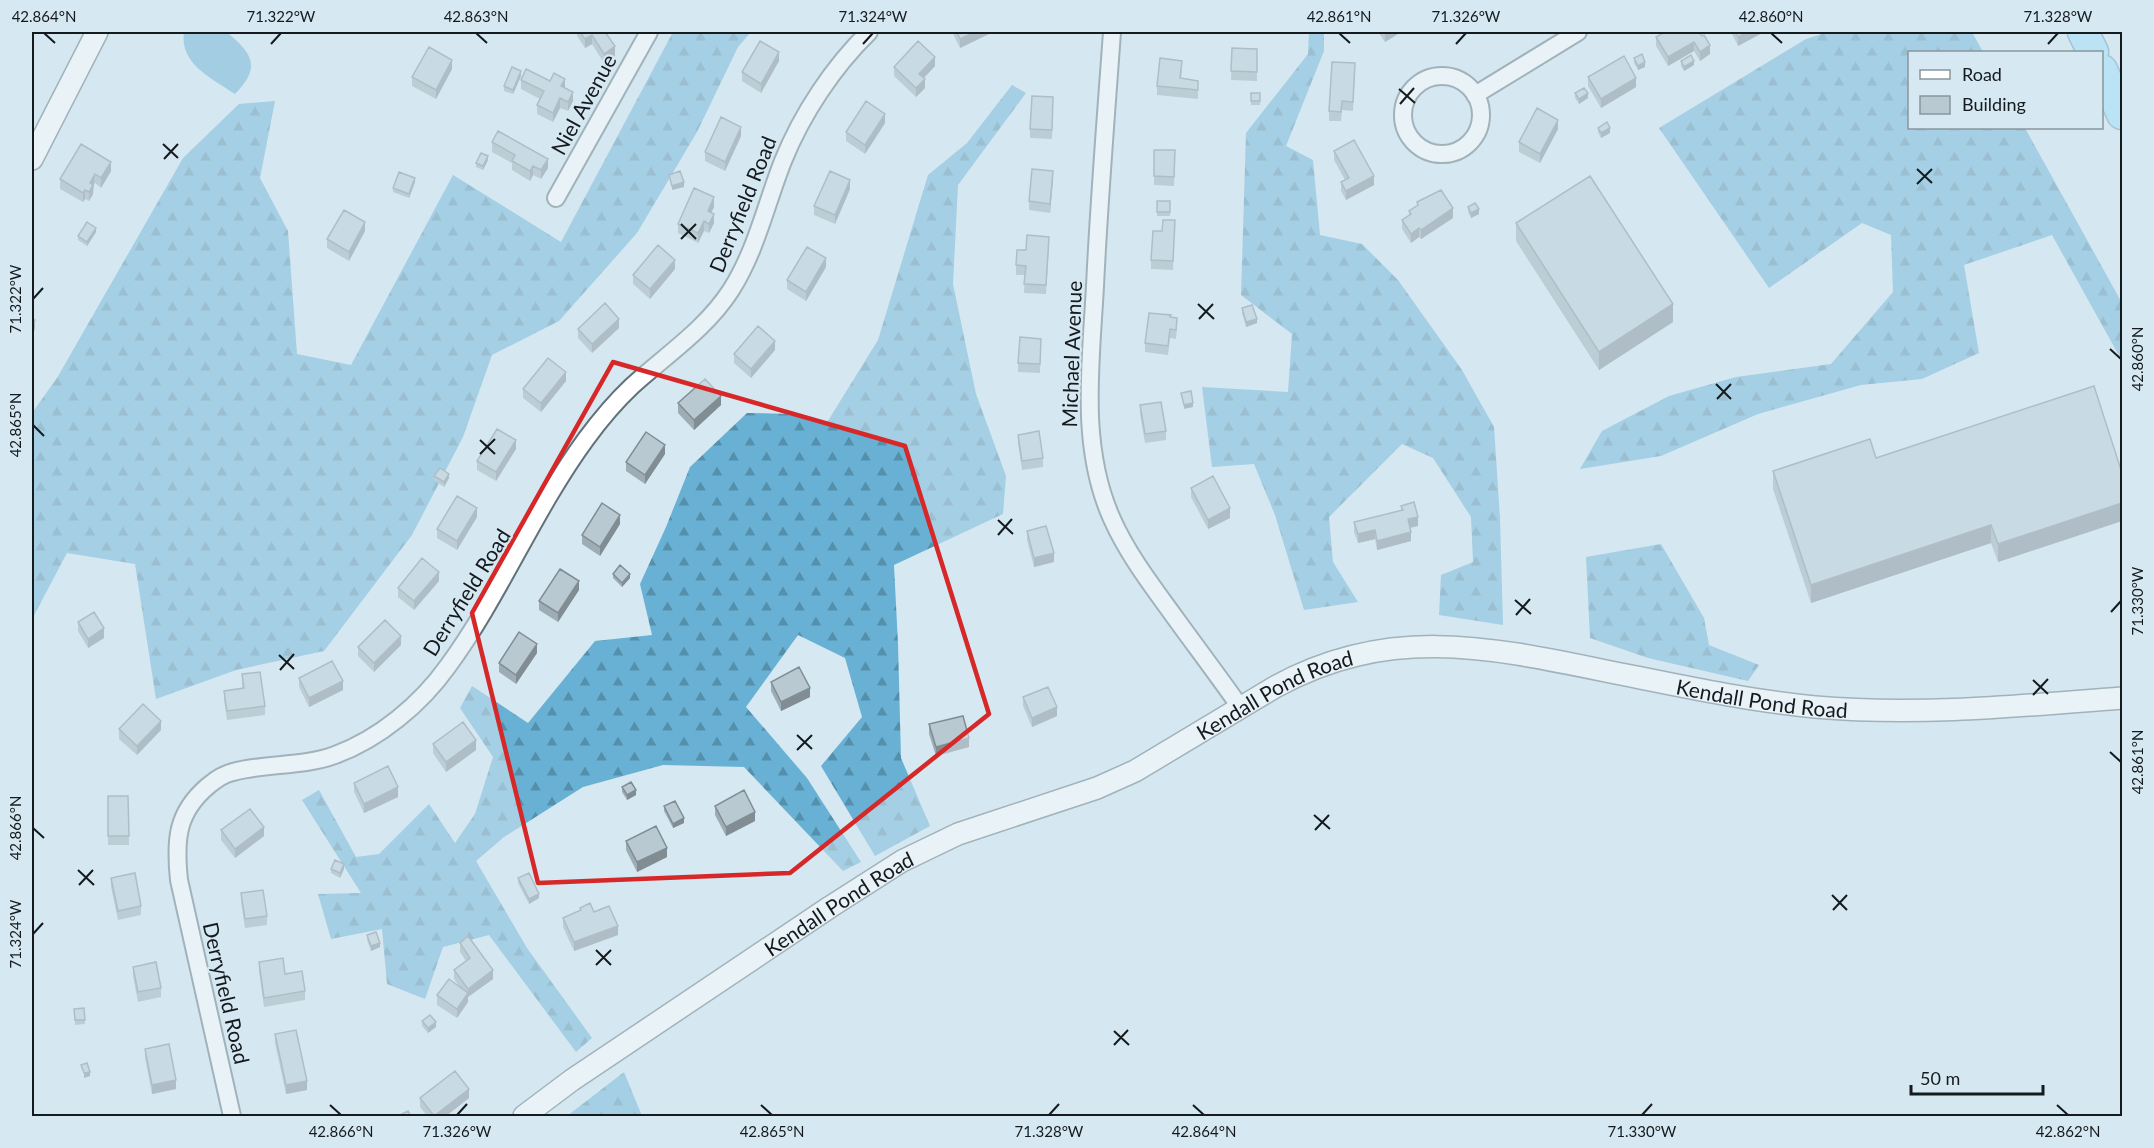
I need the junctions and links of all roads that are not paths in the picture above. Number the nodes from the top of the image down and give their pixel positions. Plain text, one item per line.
1 (97, 32) edge
2 (650, 32) edge
3 (869, 32) edge
4 (1112, 32) edge
5 (1578, 32) edge
6 (2083, 32) edge
7 (1548, 39) edge
8 (2092, 51) edge
9 (2103, 72) edge
10 (1475, 95) junction
11 (2122, 114) edge
12 (32, 159) edge
13 (556, 198) dead end
14 (2122, 698) edge
15 (1240, 707) junction
16 (232, 1116) edge
17 (524, 1116) edge

1 - 12 street
2 - 13 street, Niel Avenue
3 - 16 street, Derryfield Road
4 - 15 street, Michael Avenue
5 - 7 street
6 - 8 highway
7 - 10 street
9 - 11 highway
10 - 10 street
14 - 15 street, Kendall Pond Road
15 - 17 street, Kendall Pond Road

